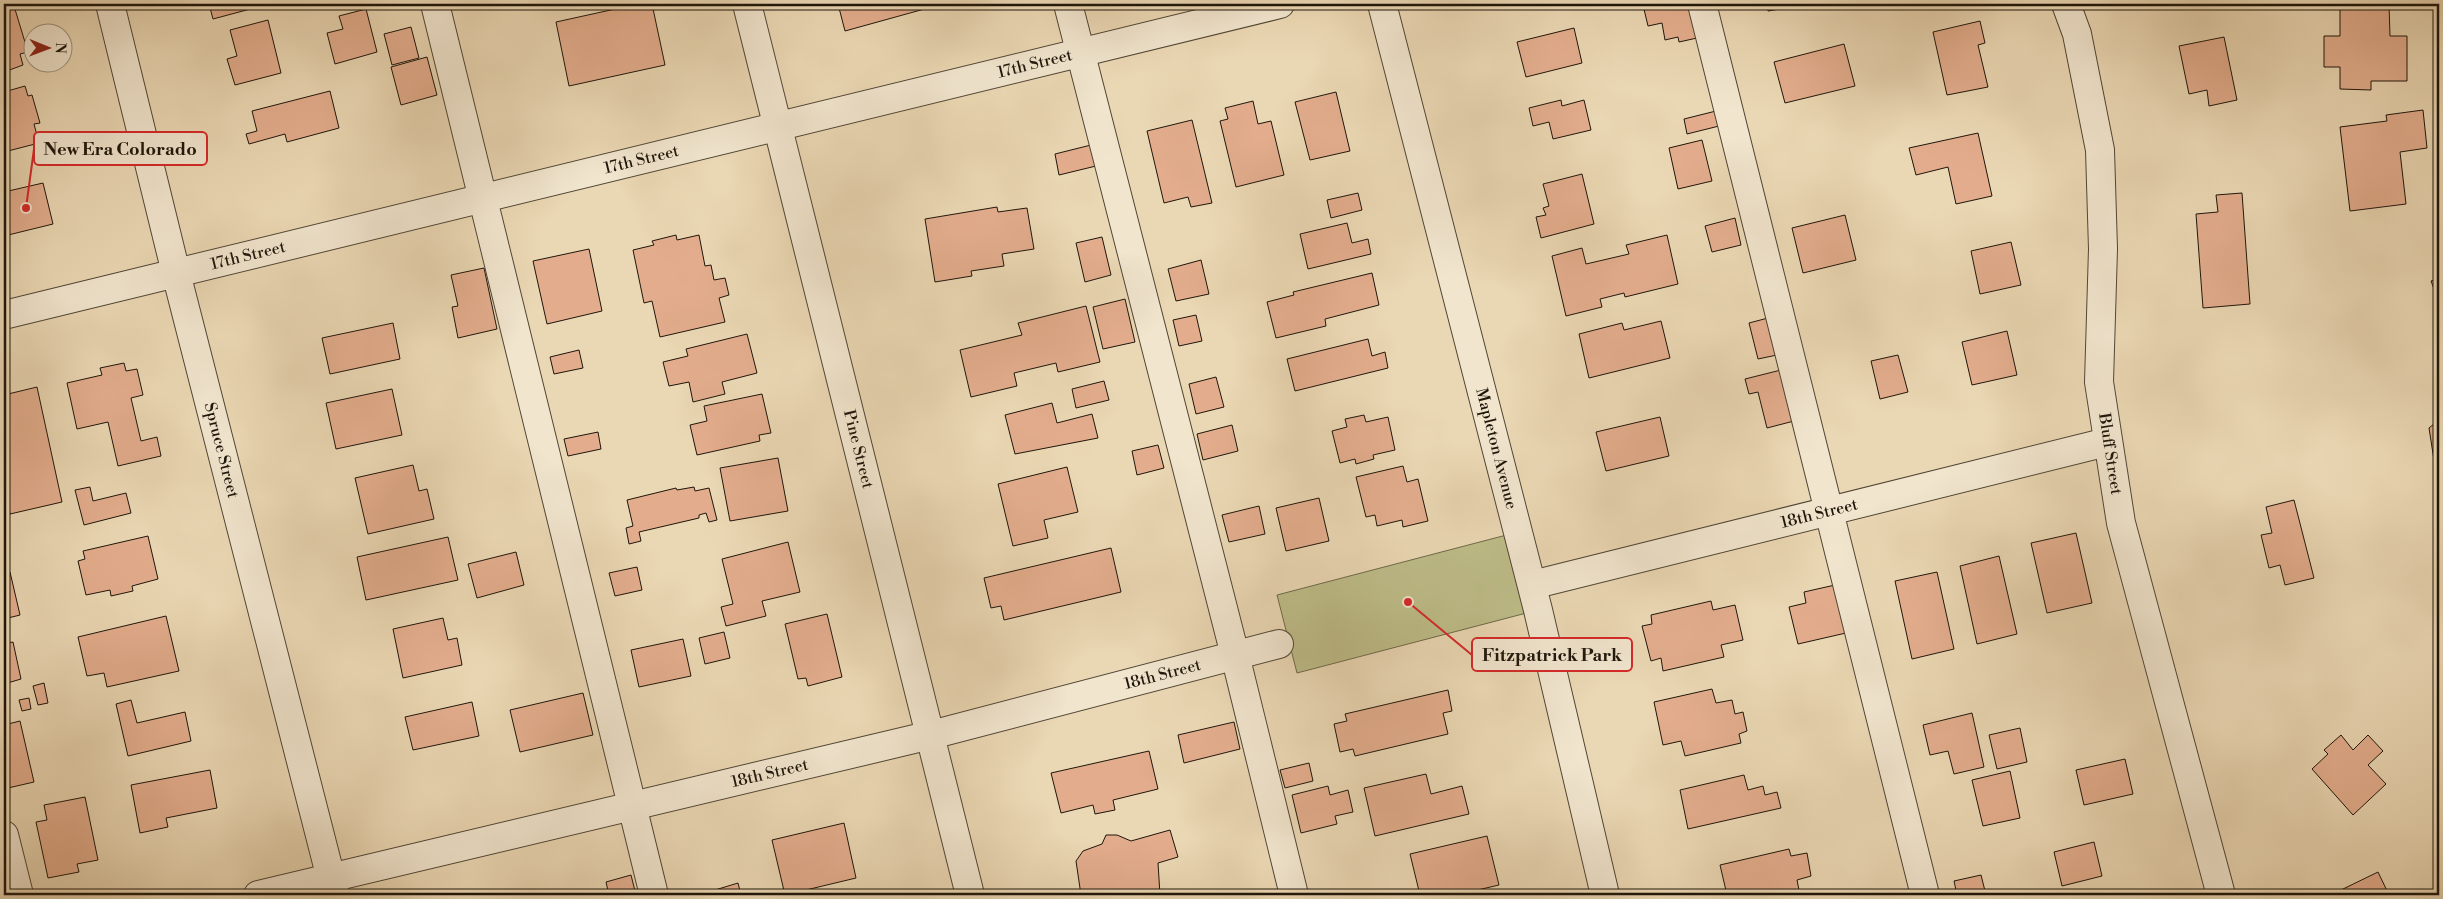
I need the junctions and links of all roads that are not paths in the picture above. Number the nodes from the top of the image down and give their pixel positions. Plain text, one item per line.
1 (110, 4) edge
2 (435, 4) edge
3 (747, 4) edge
4 (1068, 4) edge
5 (1280, 4) edge
6 (1382, 4) edge
7 (1702, 4) edge
8 (2066, 4) edge
9 (1080, 52) junction
10 (776, 126) junction
11 (482, 198) junction
12 (176, 273) junction
13 (4, 315) edge
14 (2107, 442) junction
15 (1830, 511) junction
16 (1532, 586) junction
17 (1279, 644) dead end
18 (1235, 655) junction
19 (931, 735) junction
20 (632, 806) junction
21 (4, 835) edge
22 (333, 886) edge
23 (19, 895) edge
24 (258, 895) edge
25 (654, 895) edge
26 (970, 895) edge
27 (1294, 895) edge
28 (1605, 895) edge
29 (1925, 895) edge
30 (2221, 895) edge

1 - 12 street, Spruce Street
2 - 11 street
3 - 10 street, Pine Street
4 - 9 street
5 - 9 street, 17th Street
6 - 16 street, Mapleton Avenue
7 - 15 street
8 - 14 street, Bluff Street
9 - 10 street, 17th Street
9 - 18 street
10 - 11 street, 17th Street
10 - 19 street, Pine Street
11 - 12 street, 17th Street
11 - 20 street
12 - 13 street, 17th Street
12 - 22 street, Spruce Street
14 - 15 street, 18th Street
14 - 30 street, Bluff Street
15 - 16 street, 18th Street
15 - 29 street
16 - 28 street, Mapleton Avenue
17 - 18 street, 18th Street
18 - 19 street, 18th Street
18 - 27 street
19 - 20 street, 18th Street
19 - 26 street, Pine Street
20 - 22 street, 18th Street
20 - 25 street
21 - 23 street
22 - 24 street, 18th Street

